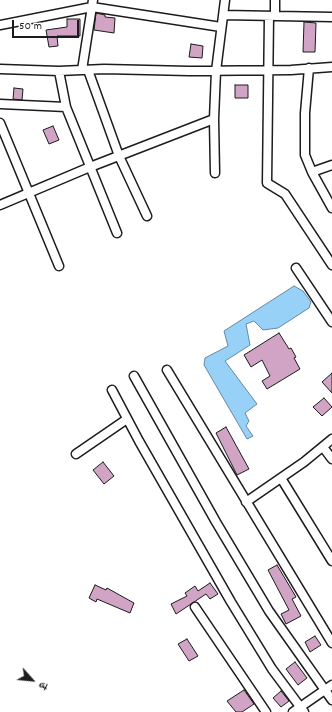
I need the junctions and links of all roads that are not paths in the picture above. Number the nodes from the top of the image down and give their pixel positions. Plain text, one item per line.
1 (225, 0) edge
2 (275, 0) edge
3 (92, 4) edge
4 (223, 15) junction
5 (272, 16) junction
6 (332, 17) edge
7 (0, 25) edge
8 (221, 27) junction
9 (332, 67) edge
10 (309, 68) junction
11 (0, 69) edge
12 (85, 70) junction
13 (268, 70) junction
14 (59, 71) junction
15 (216, 71) junction
16 (0, 104) edge
17 (66, 107) junction
18 (214, 119) junction
19 (0, 123) edge
20 (119, 156) junction
21 (332, 165) edge
22 (90, 167) junction
23 (312, 172) junction
24 (215, 173) dead end
25 (29, 194) junction
26 (0, 206) edge
27 (332, 208) edge
28 (147, 216) dead end
29 (117, 233) dead end
30 (332, 265) edge
31 (59, 266) dead end
32 (296, 268) dead end
33 (332, 322) edge
34 (167, 370) dead end
35 (134, 376) dead end
36 (112, 390) dead end
37 (127, 420) junction
38 (332, 439) edge
39 (323, 447) junction
40 (76, 454) dead end
41 (332, 459) edge
42 (281, 478) junction
43 (246, 502) junction
44 (332, 561) edge
45 (195, 607) dead end
46 (332, 643) edge
47 (328, 688) edge
48 (332, 700) edge
49 (302, 709) edge
50 (266, 712) edge
51 (293, 712) edge

1 - 4 street
2 - 5 street
3 - 7 street
3 - 8 street
3 - 12 street
4 - 5 street
4 - 8 street
5 - 6 street
5 - 13 street
8 - 15 street
9 - 10 street
10 - 13 street
10 - 23 street
11 - 14 street
12 - 14 street
12 - 15 street
12 - 20 street
13 - 15 street
13 - 30 street
14 - 17 street
15 - 18 street
16 - 17 street
17 - 22 street
18 - 20 street
18 - 24 street
19 - 25 street
20 - 22 street
20 - 28 street
21 - 23 street
22 - 25 street
22 - 29 street
23 - 27 street
25 - 26 street
25 - 31 street
32 - 33 street
34 - 43 street
35 - 47 street
36 - 37 street
37 - 40 street
37 - 49 street
38 - 39 street
39 - 41 street
39 - 42 street
42 - 43 street
42 - 44 street
43 - 46 street
45 - 50 street
47 - 48 street
47 - 49 street
49 - 51 street

